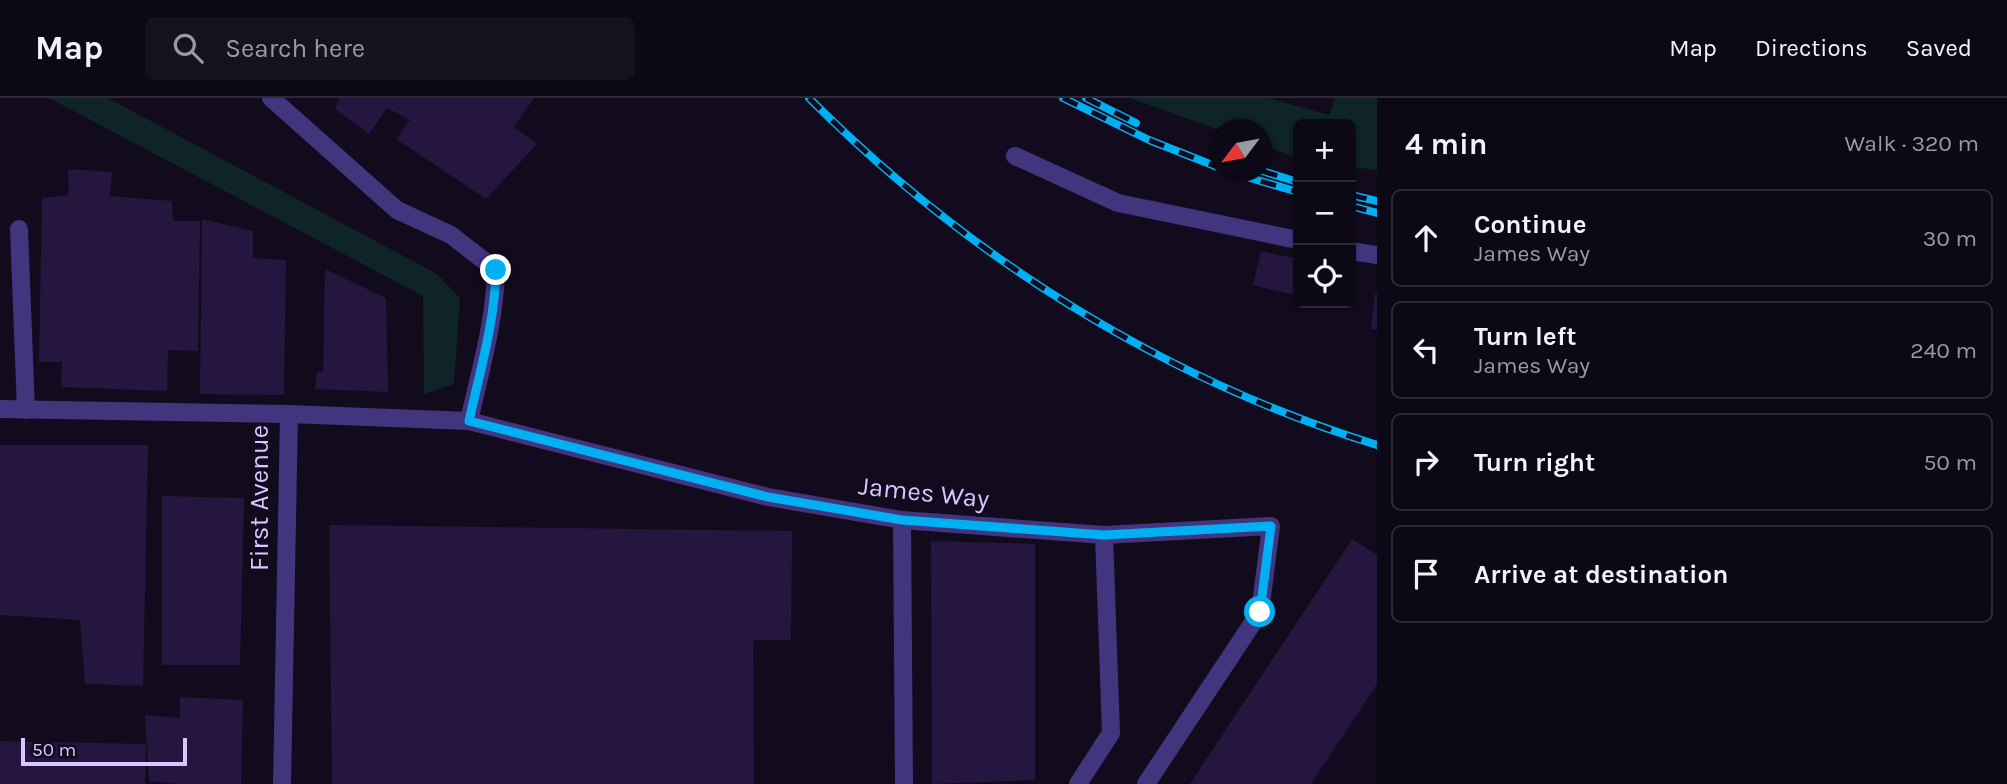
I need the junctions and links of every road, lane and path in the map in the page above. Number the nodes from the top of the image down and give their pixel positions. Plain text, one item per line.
1 (271, 98) edge
2 (1015, 156) dead end
3 (19, 229) dead end
4 (1293, 239) edge
5 (1356, 252) edge
6 (1377, 255) edge
7 (0, 409) edge
8 (26, 410) junction
9 (289, 414) junction
10 (469, 421) junction
11 (902, 520) junction
12 (1104, 535) junction
13 (282, 784) edge
14 (904, 784) edge
15 (1078, 784) edge
16 (1146, 784) edge

1 - 10 street
2 - 4 street
3 - 8 street
5 - 6 street
7 - 8 street, First Avenue
8 - 9 street, First Avenue
9 - 10 street, James Way
9 - 13 street, First Avenue
10 - 11 street, James Way
11 - 12 street, James Way
11 - 14 street
12 - 15 street
12 - 16 street, James Way

